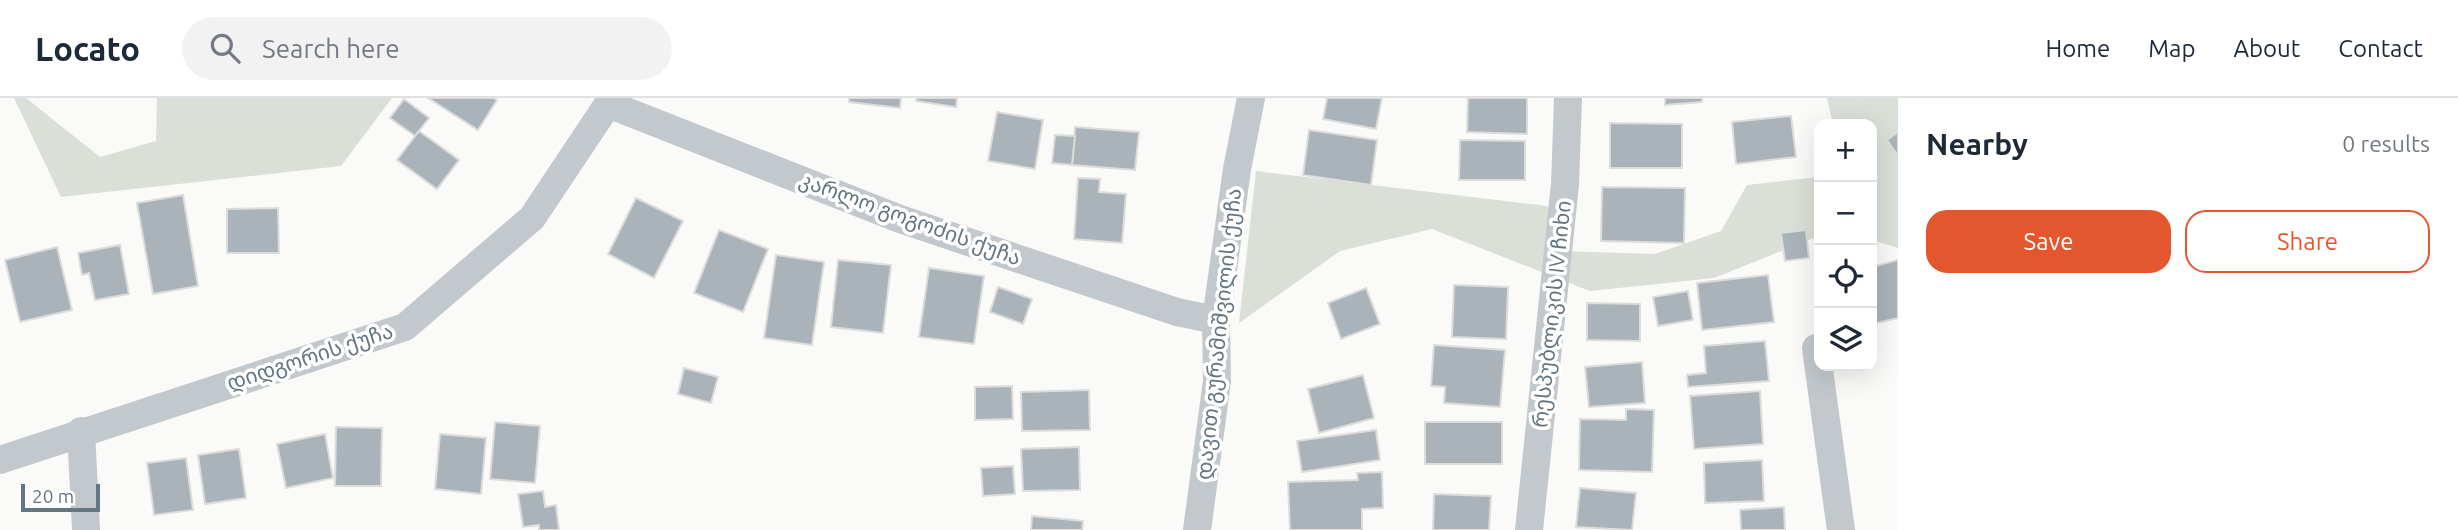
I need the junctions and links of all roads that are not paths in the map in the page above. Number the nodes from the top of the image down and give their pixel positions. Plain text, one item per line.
1 (1251, 98) edge
2 (1568, 98) edge
3 (610, 101) edge
4 (1216, 320) junction
5 (1819, 371) edge
6 (81, 431) junction
7 (0, 460) edge
8 (86, 530) edge
9 (1197, 530) edge
10 (1529, 530) edge
11 (1841, 530) edge

1 - 4 street, დავით გურამიშვილის ქუჩა
2 - 10 street, რესპუბლიკის IV ჩიხი
3 - 4 street, კარლო გოგოძის ქუჩა
3 - 6 street, დიდგორის ქუჩა
4 - 9 street, დავით გურამიშვილის ქუჩა
5 - 11 street
6 - 7 street, დიდგორის ქუჩა
6 - 8 street

